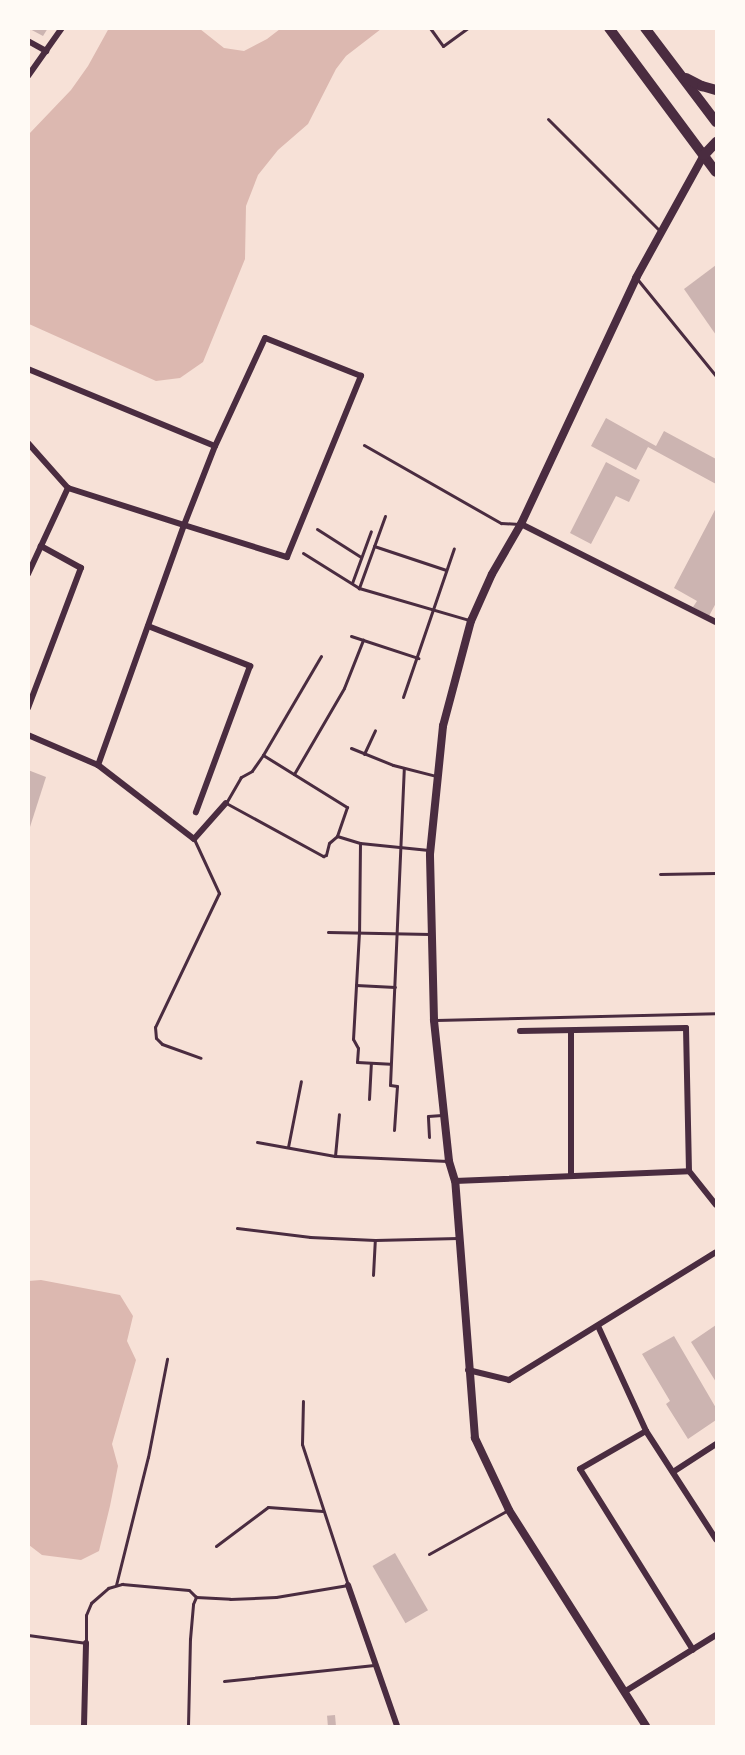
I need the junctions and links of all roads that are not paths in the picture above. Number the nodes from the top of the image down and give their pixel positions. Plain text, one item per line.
1 (62, 28) edge
2 (430, 28) edge
3 (468, 28) edge
4 (609, 28) edge
5 (645, 28) edge
6 (28, 41) edge
7 (46, 51) junction
8 (677, 72) junction
9 (28, 76) edge
10 (717, 90) edge
11 (548, 119) dead end
12 (717, 122) edge
13 (717, 142) edge
14 (704, 155) junction
15 (717, 172) edge
16 (661, 233) junction
17 (636, 278) junction
18 (28, 369) edge
19 (717, 376) edge
20 (28, 443) edge
21 (364, 445) dead end
22 (215, 446) junction
23 (68, 488) junction
24 (385, 516) dead end
25 (521, 524) junction
26 (184, 525) junction
27 (317, 529) dead end
28 (371, 531) dead end
29 (41, 546) junction
30 (374, 546) junction
31 (454, 548) dead end
32 (303, 553) dead end
33 (361, 557) junction
34 (447, 570) junction
35 (28, 574) edge
36 (352, 583) junction
37 (359, 588) junction
38 (434, 610) junction
39 (471, 621) junction
40 (717, 622) edge
41 (148, 626) junction
42 (351, 636) dead end
43 (363, 640) junction
44 (321, 657) dead end
45 (418, 657) junction
46 (403, 697) dead end
47 (28, 708) edge
48 (375, 730) dead end
49 (28, 735) edge
50 (351, 748) dead end
51 (364, 754) junction
52 (263, 755) junction
53 (98, 765) junction
54 (404, 768) junction
55 (294, 774) junction
56 (436, 776) junction
57 (226, 803) junction
58 (196, 812) dead end
59 (337, 836) junction
60 (194, 839) junction
61 (360, 843) junction
62 (399, 848) junction
63 (431, 850) junction
64 (717, 873) edge
65 (660, 874) dead end
66 (328, 932) dead end
67 (359, 932) junction
68 (398, 933) junction
69 (431, 934) junction
70 (356, 986) junction
71 (395, 987) junction
72 (717, 1013) edge
73 (434, 1020) junction
74 (520, 1031) dead end
75 (571, 1031) junction
76 (201, 1058) dead end
77 (370, 1062) junction
78 (391, 1064) junction
79 (300, 1081) dead end
80 (369, 1099) dead end
81 (339, 1114) dead end
82 (444, 1115) junction
83 (394, 1130) dead end
84 (429, 1137) dead end
85 (257, 1142) dead end
86 (288, 1147) junction
87 (334, 1156) junction
88 (449, 1161) junction
89 (689, 1171) junction
90 (571, 1175) junction
91 (455, 1181) junction
92 (717, 1205) edge
93 (237, 1228) dead end
94 (460, 1238) junction
95 (375, 1240) junction
96 (717, 1252) edge
97 (373, 1275) dead end
98 (598, 1326) junction
99 (167, 1359) dead end
100 (468, 1370) junction
101 (303, 1401) dead end
102 (645, 1431) junction
103 (717, 1444) edge
104 (673, 1472) junction
105 (509, 1510) junction
106 (323, 1511) junction
107 (717, 1539) edge
108 (216, 1546) dead end
109 (429, 1554) dead end
110 (116, 1585) junction
111 (348, 1585) junction
112 (196, 1597) junction
113 (28, 1635) edge
114 (717, 1635) edge
115 (86, 1644) junction
116 (693, 1650) junction
117 (376, 1665) junction
118 (225, 1681) dead end
119 (624, 1692) junction
120 (84, 1726) edge
121 (188, 1726) edge
122 (397, 1726) edge
123 (646, 1726) edge

1 - 7 street
2 - 3 lane
4 - 14 main road
5 - 8 main road
6 - 7 street
7 - 9 street
8 - 10 main road
8 - 12 main road
11 - 16 lane
13 - 14 main road
14 - 15 main road
14 - 16 street
16 - 17 street
17 - 19 lane
17 - 25 street
18 - 22 street
20 - 23 street
21 - 25 lane
22 - 26 street
22 - 26 street
23 - 26 street
23 - 29 street
24 - 30 lane
25 - 39 street
25 - 40 street
26 - 41 street
27 - 33 lane
28 - 33 lane
29 - 35 street
29 - 47 street
30 - 34 lane
30 - 37 lane
31 - 34 lane
32 - 36 lane
33 - 36 lane
34 - 38 lane
36 - 37 lane
37 - 38 lane
38 - 39 lane
38 - 45 lane
39 - 56 street
41 - 53 street
41 - 58 street
42 - 43 lane
43 - 45 lane
43 - 55 lane
44 - 52 lane
45 - 46 lane
48 - 51 lane
49 - 53 street
50 - 51 lane
51 - 54 lane
52 - 55 lane
52 - 57 lane
53 - 60 street
54 - 56 lane
54 - 62 lane
55 - 59 lane
56 - 63 street
57 - 59 lane
57 - 60 street
59 - 61 lane
60 - 76 lane
61 - 62 lane
61 - 67 lane
62 - 63 lane
62 - 68 lane
63 - 69 street
64 - 65 lane
66 - 67 lane
67 - 68 lane
67 - 70 lane
68 - 69 lane
68 - 71 lane
69 - 73 street
70 - 71 lane
70 - 77 lane
71 - 78 lane
72 - 73 lane
73 - 82 street
74 - 75 street
75 - 89 street
75 - 90 street
77 - 78 lane
77 - 80 lane
78 - 83 lane
79 - 86 lane
81 - 87 lane
82 - 84 lane
82 - 88 street
85 - 86 lane
86 - 87 lane
87 - 88 lane
88 - 91 street
89 - 90 street
89 - 92 street
90 - 91 street
91 - 94 street
93 - 95 lane
94 - 95 lane
94 - 100 street
95 - 97 lane
96 - 98 street
98 - 100 street
98 - 102 street
99 - 110 lane
100 - 105 street
101 - 106 lane
102 - 104 street
102 - 116 street
103 - 104 street
104 - 107 street
105 - 109 lane
105 - 119 street
106 - 108 lane
106 - 111 lane
110 - 112 lane
110 - 115 lane
111 - 112 lane
111 - 117 street
112 - 121 lane
113 - 115 lane
114 - 116 street
115 - 120 street
116 - 119 street
117 - 118 lane
117 - 122 street
119 - 123 street

